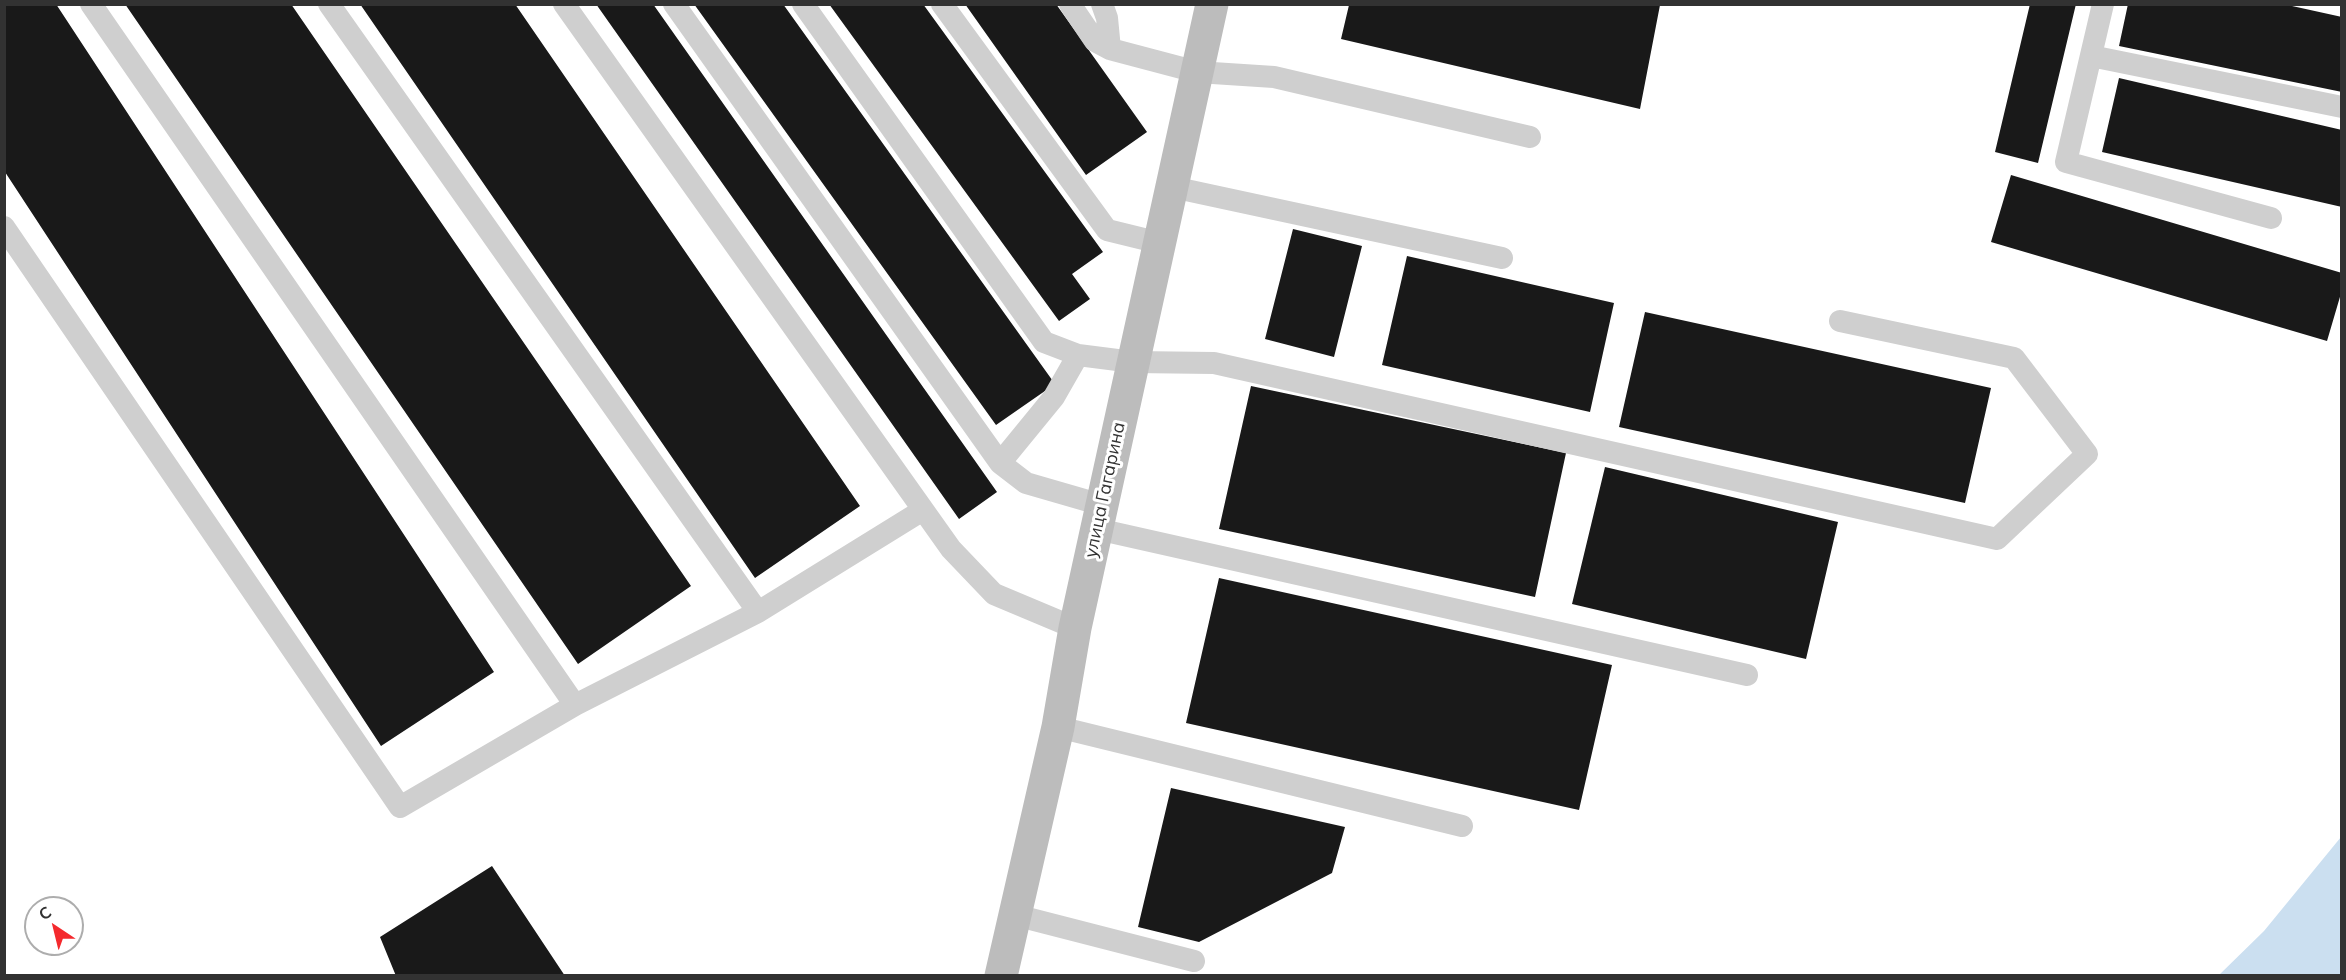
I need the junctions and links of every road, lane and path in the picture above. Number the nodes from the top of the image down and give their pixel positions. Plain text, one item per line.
1 (91, 4) edge
2 (329, 4) edge
3 (564, 4) edge
4 (674, 4) edge
5 (803, 4) edge
6 (942, 4) edge
7 (1070, 4) edge
8 (1102, 4) edge
9 (1212, 4) edge
10 (2103, 4) edge
11 (1110, 49) junction
12 (2091, 56) junction
13 (1197, 72) junction
14 (2342, 107) edge
15 (1530, 137) dead end
16 (1172, 187) junction
17 (2271, 218) dead end
18 (4, 227) edge
19 (1160, 243) junction
20 (1502, 258) dead end
21 (1840, 321) dead end
22 (1078, 355) junction
23 (1133, 362) junction
24 (1000, 463) junction
25 (923, 510) junction
26 (1100, 517) junction
27 (758, 612) junction
28 (1075, 628) junction
29 (1747, 675) dead end
30 (574, 705) junction
31 (1058, 727) junction
32 (1462, 826) dead end
33 (1015, 915) junction
34 (1194, 961) dead end
35 (1001, 975) edge

1 - 30 lane
2 - 27 lane
3 - 25 lane
4 - 24 lane
5 - 22 lane
6 - 19 lane
7 - 11 lane
8 - 11 lane
9 - 13 street, улица Гагарина
10 - 12 lane
11 - 13 lane
12 - 14 lane
12 - 17 lane
13 - 15 lane
13 - 16 street, улица Гагарина
16 - 19 street, улица Гагарина
16 - 20 lane
18 - 30 lane
19 - 23 street, улица Гагарина
21 - 23 lane
22 - 23 lane
22 - 24 lane
23 - 26 street, улица Гагарина
24 - 26 lane
25 - 27 lane
25 - 28 lane
26 - 28 street, улица Гагарина
26 - 29 lane
27 - 30 lane
28 - 31 street, улица Гагарина
31 - 32 lane
31 - 33 street, улица Гагарина
33 - 34 lane
33 - 35 street, улица Гагарина

